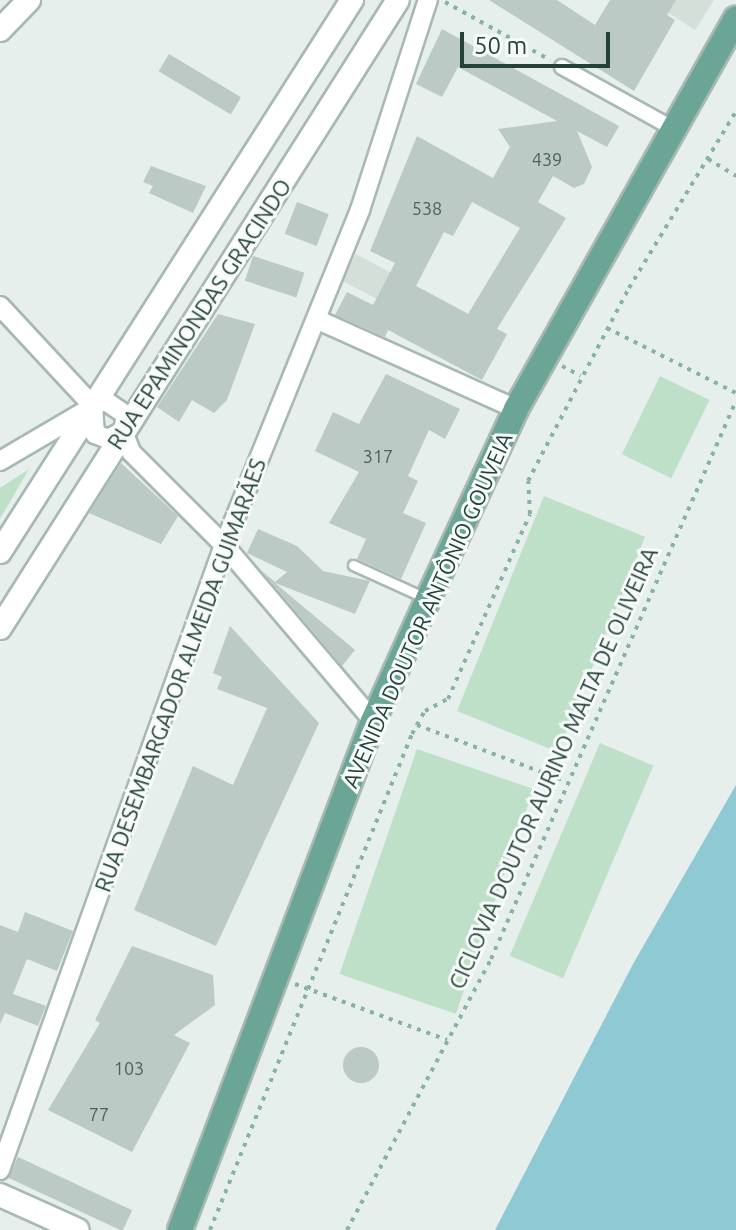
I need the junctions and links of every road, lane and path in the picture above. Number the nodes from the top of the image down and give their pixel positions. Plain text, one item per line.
1 (29, 0) edge
2 (352, 0) edge
3 (398, 0) edge
4 (428, 0) edge
5 (441, 0) edge
6 (736, 19) edge
7 (0, 30) edge
8 (562, 67) joint
9 (736, 111) edge
10 (672, 128) junction
11 (708, 159) junction
12 (736, 176) edge
13 (0, 306) edge
14 (318, 320) junction
15 (607, 328) junction
16 (736, 393) edge
17 (736, 401) edge
18 (93, 406) junction
19 (516, 409) junction
20 (123, 431) junction
21 (0, 461) edge
22 (224, 545) junction
23 (0, 552) edge
24 (353, 565) dead end
25 (428, 599) junction
26 (0, 628) edge
27 (373, 721) junction
28 (417, 725) junction
29 (565, 781) junction
30 (277, 978) junction
31 (309, 989) junction
32 (447, 1040) junction
33 (0, 1170) edge
34 (0, 1195) edge
35 (78, 1230) edge
36 (180, 1230) edge
37 (210, 1230) edge
38 (347, 1230) edge

1 - 7 street
2 - 18 street, RUA EPAMINONDAS GRACINDO
3 - 20 street, RUA EPAMINONDAS GRACINDO
4 - 14 street, RUA DESEMBARGADOR ALMEIDA GUIMARÃES
5 - 8 path
6 - 10 main road, AVENIDA DOUTOR ANTÔNIO GOUVEIA
8 - 10 street
9 - 11 path
10 - 19 main road, AVENIDA DOUTOR ANTÔNIO GOUVEIA
11 - 12 path
11 - 15 path
13 - 18 street
14 - 19 street
14 - 22 street, RUA DESEMBARGADOR ALMEIDA GUIMARÃES
15 - 16 path
15 - 28 path
17 - 29 path, CICLOVIA DOUTOR AURINO MALTA DE OLIVEIRA
18 - 20 street
18 - 20 street
18 - 21 street
18 - 23 street, RUA EPAMINONDAS GRACINDO
19 - 25 main road, AVENIDA DOUTOR ANTÔNIO GOUVEIA
20 - 22 street
20 - 26 street, RUA EPAMINONDAS GRACINDO
22 - 27 street
22 - 33 street, RUA DESEMBARGADOR ALMEIDA GUIMARÃES
24 - 25 lane
25 - 27 main road, AVENIDA DOUTOR ANTÔNIO GOUVEIA
27 - 30 main road, AVENIDA DOUTOR ANTÔNIO GOUVEIA
28 - 29 path
28 - 31 path
29 - 32 path, CICLOVIA DOUTOR AURINO MALTA DE OLIVEIRA
30 - 31 path
30 - 36 main road, AVENIDA DOUTOR ANTÔNIO GOUVEIA
31 - 32 path
31 - 37 path
32 - 38 path, CICLOVIA DOUTOR AURINO MALTA DE OLIVEIRA
34 - 35 street

